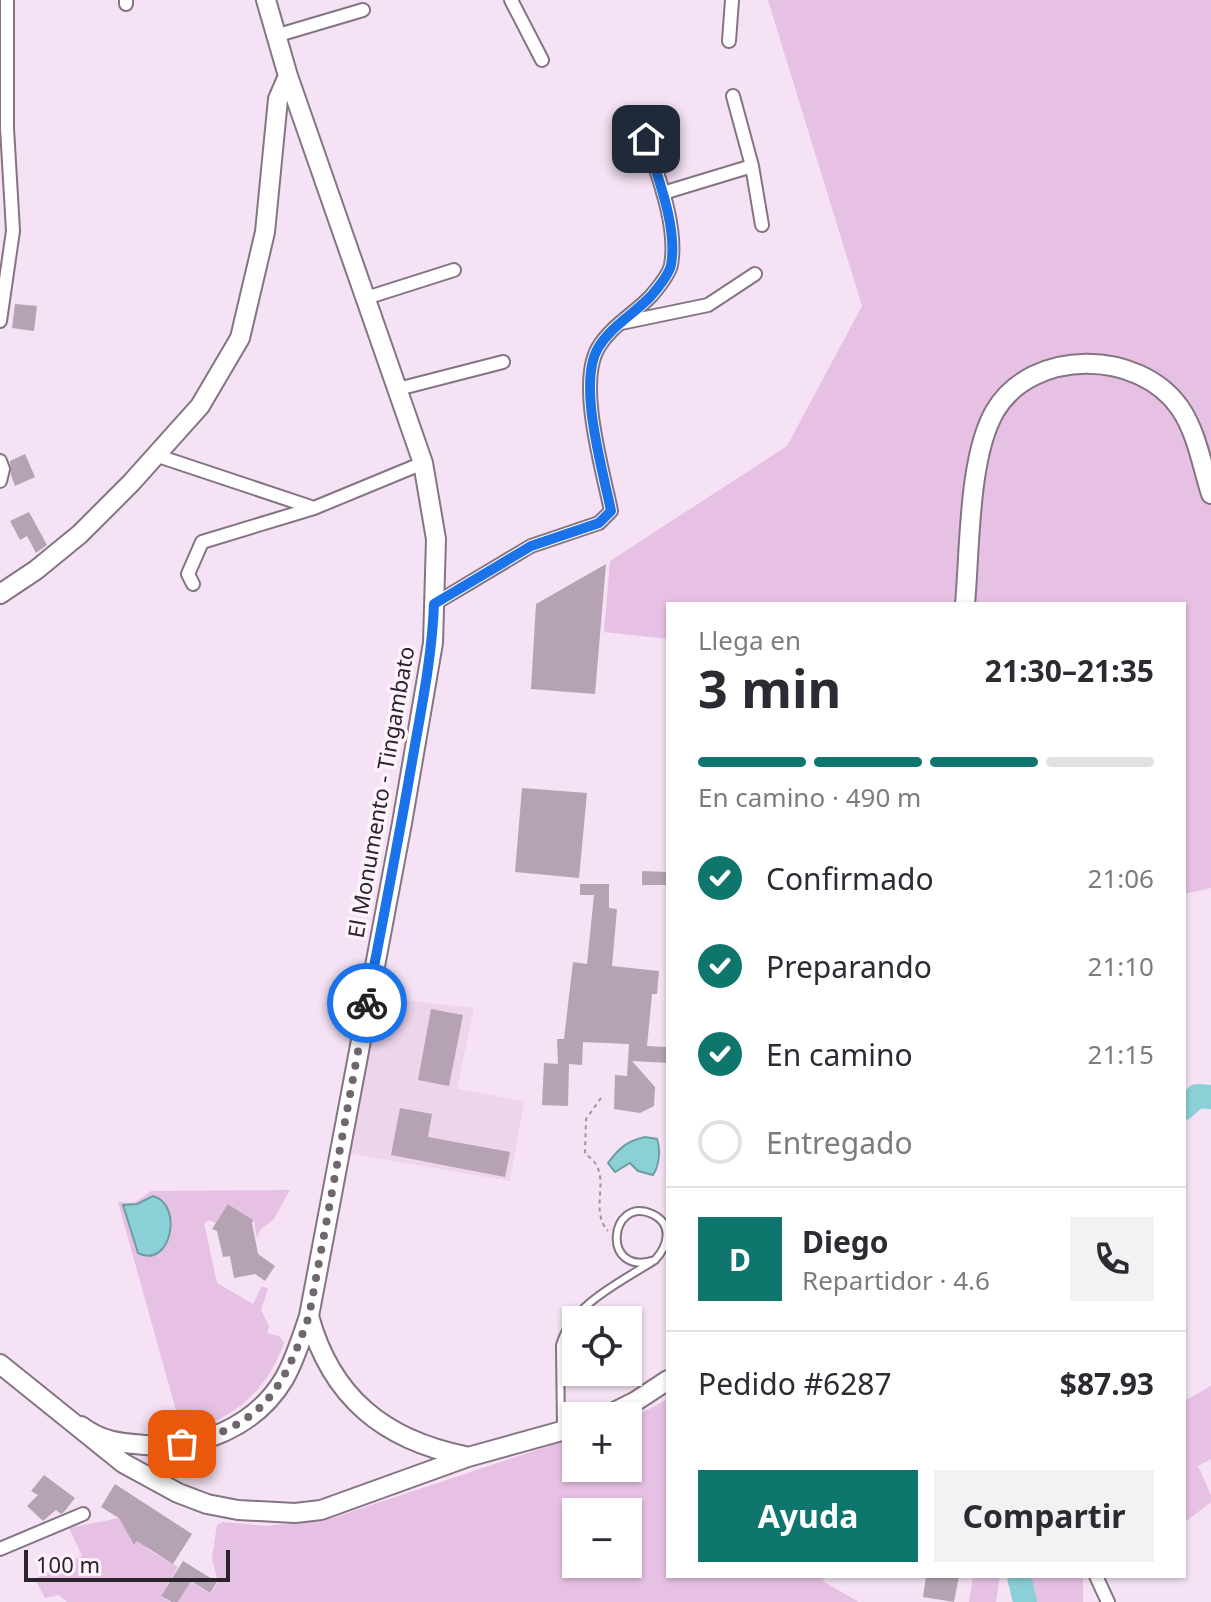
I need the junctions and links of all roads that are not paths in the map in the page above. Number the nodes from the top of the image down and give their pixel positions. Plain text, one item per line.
1 (7, 0) edge
2 (266, 0) edge
3 (511, 0) edge
4 (732, 0) edge
5 (363, 10) dead end
6 (275, 36) junction
7 (729, 41) dead end
8 (542, 60) dead end
9 (288, 76) junction
10 (733, 96) dead end
11 (646, 139) dead end
12 (752, 166) junction
13 (663, 193) junction
14 (762, 225) dead end
15 (454, 270) dead end
16 (755, 274) dead end
17 (366, 298) junction
18 (0, 321) edge
19 (619, 323) junction
20 (503, 362) dead end
21 (398, 389) junction
22 (155, 455) junction
23 (0, 461) edge
24 (423, 463) junction
25 (0, 481) edge
26 (1211, 494) edge
27 (314, 508) junction
28 (193, 584) dead end
29 (0, 594) edge
30 (965, 602) edge
31 (434, 604) junction
32 (666, 1229) edge
33 (666, 1244) edge
34 (655, 1260) junction
35 (309, 1316) junction
36 (0, 1364) edge
37 (666, 1381) edge
38 (565, 1402) edge
39 (634, 1402) edge
40 (81, 1426) junction
41 (562, 1431) edge
42 (468, 1457) junction
43 (83, 1514) dead end
44 (0, 1549) edge
45 (1097, 1578) edge
46 (1108, 1602) edge

1 - 18 street
2 - 6 main road, El Monumento - Tingambato
3 - 8 street
4 - 7 street
5 - 6 street
6 - 9 main road, El Monumento - Tingambato
9 - 17 main road, El Monumento - Tingambato
9 - 22 main road
10 - 12 street
11 - 13 street
12 - 13 street
12 - 14 street
13 - 19 street
15 - 17 street
16 - 19 street
17 - 21 main road, El Monumento - Tingambato
19 - 31 street
20 - 21 street
21 - 24 main road, El Monumento - Tingambato
22 - 27 street
22 - 29 main road
23 - 25 street
24 - 27 street
24 - 31 main road, El Monumento - Tingambato
26 - 30 main road
27 - 28 street
31 - 35 main road, El Monumento - Tingambato
32 - 34 lane
33 - 34 lane
34 - 38 lane
35 - 40 main road, El Monumento - Tingambato
35 - 42 main road
36 - 40 main road
37 - 39 main road
40 - 42 main road
41 - 42 main road
43 - 44 street
45 - 46 street

